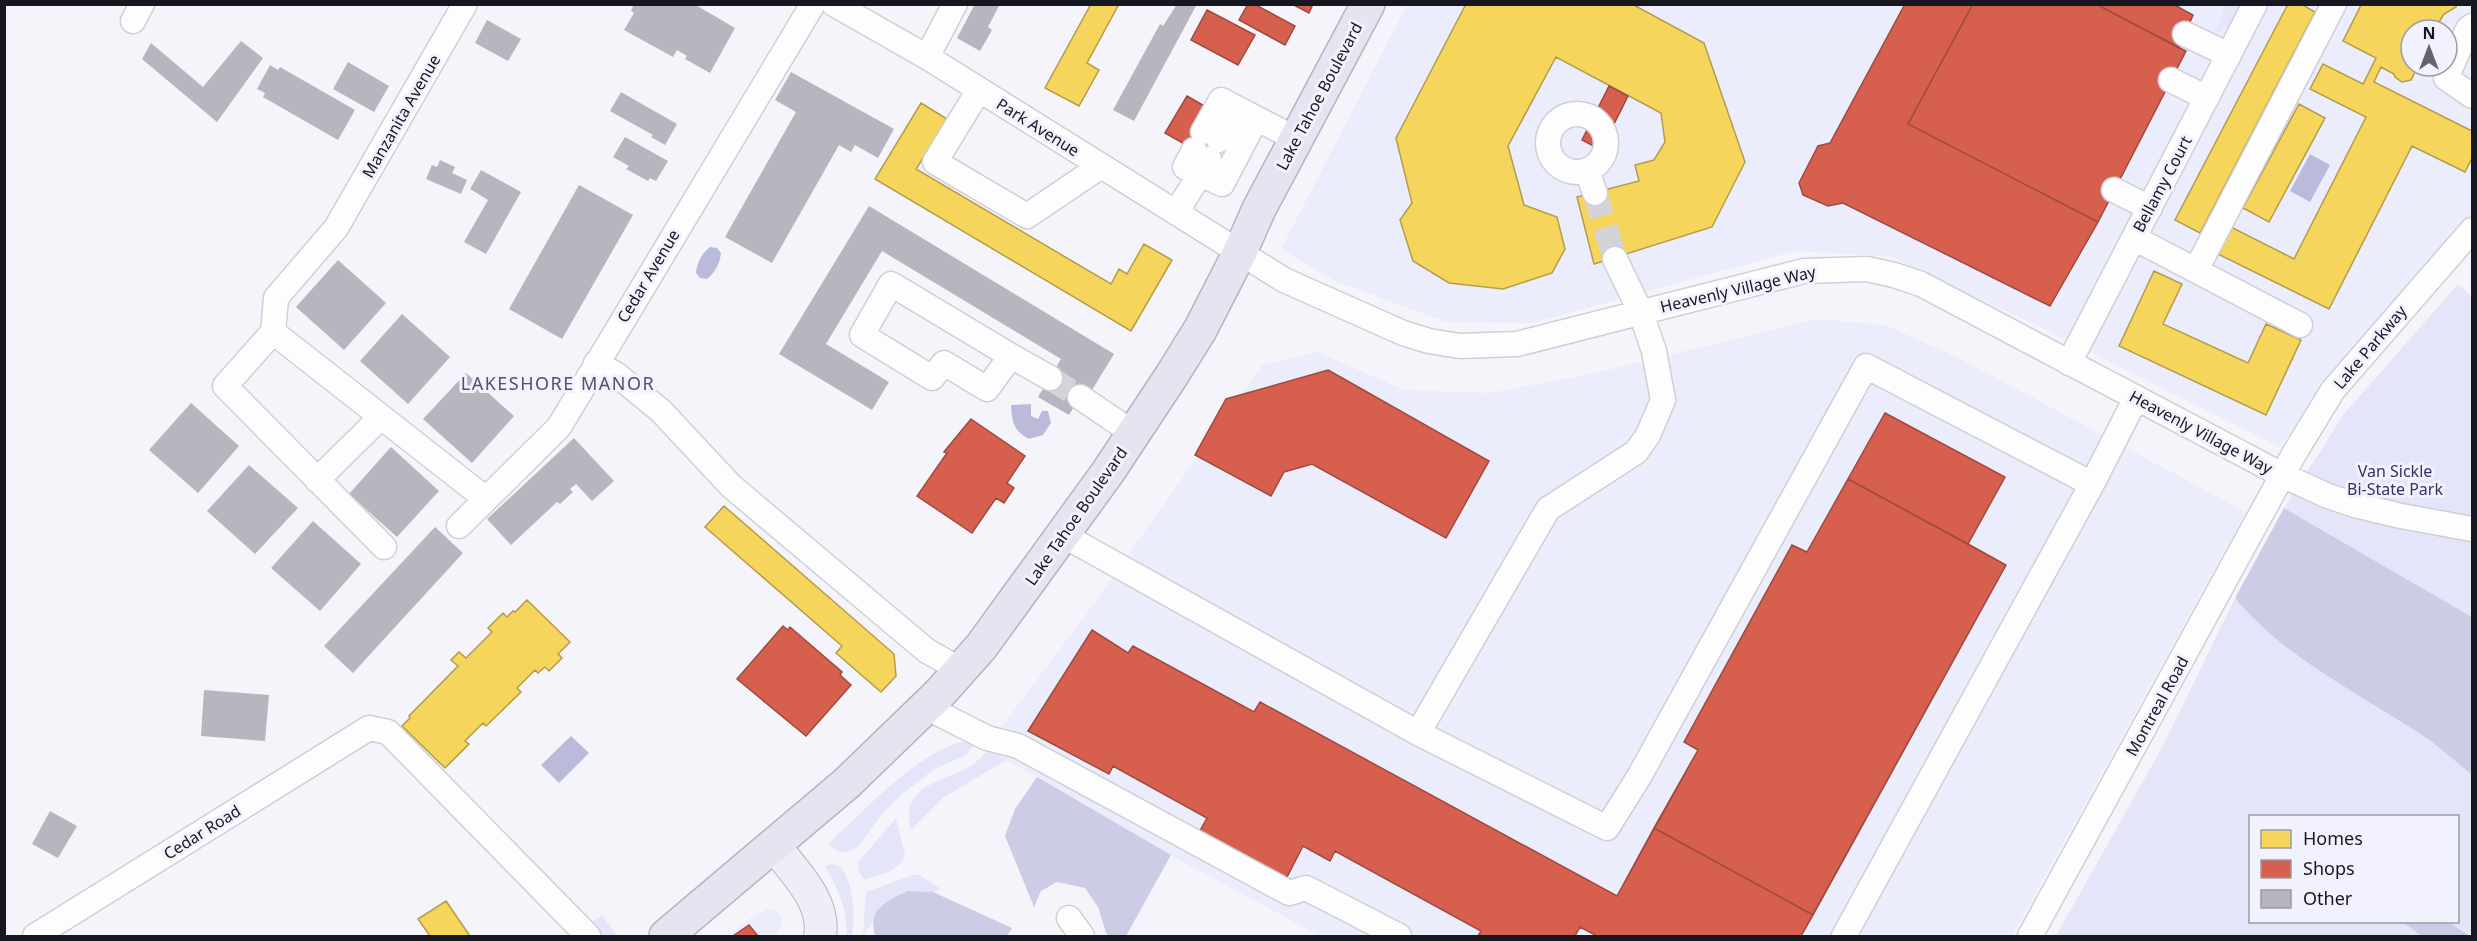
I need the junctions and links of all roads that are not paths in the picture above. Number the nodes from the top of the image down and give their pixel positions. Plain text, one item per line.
1 (465, 4) edge
2 (813, 4) edge
3 (834, 4) edge
4 (955, 4) edge
5 (1368, 4) edge
6 (2255, 4) edge
7 (2334, 4) edge
8 (2472, 26) edge
9 (2185, 33) dead end
10 (2229, 55) junction
11 (927, 57) junction
12 (2171, 80) dead end
13 (979, 90) junction
14 (2472, 96) edge
15 (2207, 98) junction
16 (1245, 113) junction
17 (1296, 139) junction
18 (1205, 151) junction
19 (1101, 166) junction
20 (2114, 190) dead end
21 (2150, 208) junction
22 (1176, 213) junction
23 (2472, 230) edge
24 (2134, 238) junction
25 (1240, 252) junction
26 (1614, 259) tunnel mouth
27 (2196, 270) junction
28 (1641, 312) junction
29 (2300, 325) dead end
30 (273, 332) junction
31 (1011, 356) junction
32 (597, 363) junction
33 (2069, 363) junction
34 (1050, 378) tunnel mouth
35 (1080, 397) tunnel mouth
36 (2136, 398) junction
37 (381, 417) junction
38 (1133, 433) junction
39 (2284, 476) junction
40 (318, 480) junction
41 (2092, 484) junction
42 (486, 499) junction
43 (459, 526) dead end
44 (2472, 529) edge
45 (1063, 535) junction
46 (384, 547) dead end
47 (961, 670) junction
48 (926, 707) junction
49 (1418, 733) junction
50 (774, 845) junction
51 (35, 936) edge
52 (588, 936) edge
53 (666, 936) edge
54 (820, 936) edge
55 (1399, 936) edge
56 (1844, 936) edge
57 (2030, 936) edge

1 - 30 street, Manzanita Avenue
2 - 32 street, Cedar Avenue
3 - 11 street, Park Avenue
4 - 11 street
5 - 17 highway, Lake Tahoe Boulevard
6 - 10 street, Bellamy Court
7 - 27 street
8 - 14 street
9 - 10 street
10 - 15 street, Bellamy Court
11 - 13 street, Park Avenue
12 - 15 street
13 - 19 street, Park Avenue
13 - 19 street
15 - 21 street, Bellamy Court
16 - 17 street
16 - 18 street
16 - 18 street
17 - 25 highway, Lake Tahoe Boulevard
18 - 22 street
19 - 22 street, Park Avenue
20 - 21 street
21 - 24 street, Bellamy Court
22 - 25 street, Park Avenue
23 - 39 street, Lake Parkway
24 - 27 street
24 - 33 street, Bellamy Court
25 - 28 street, Heavenly Village Way
25 - 38 highway, Lake Tahoe Boulevard
26 - 28 street
27 - 29 street
28 - 33 street, Heavenly Village Way
28 - 49 street
30 - 37 street
30 - 40 street
31 - 31 street
31 - 34 street
32 - 42 street, Cedar Avenue
32 - 47 street
33 - 36 street, Heavenly Village Way
35 - 38 street
36 - 39 street, Heavenly Village Way
36 - 41 street
37 - 40 street
37 - 42 street
38 - 45 highway, Lake Tahoe Boulevard
39 - 44 street, Heavenly Village Way
39 - 57 street, Montreal Road
40 - 46 street
41 - 49 street
41 - 56 street
42 - 43 street, Cedar Avenue
45 - 47 highway, Lake Tahoe Boulevard
45 - 49 street
47 - 48 highway, Lake Tahoe Boulevard
48 - 50 highway, Lake Tahoe Boulevard
48 - 55 street
50 - 53 highway, Lake Tahoe Boulevard
50 - 54 main road
51 - 52 street, Cedar Road

